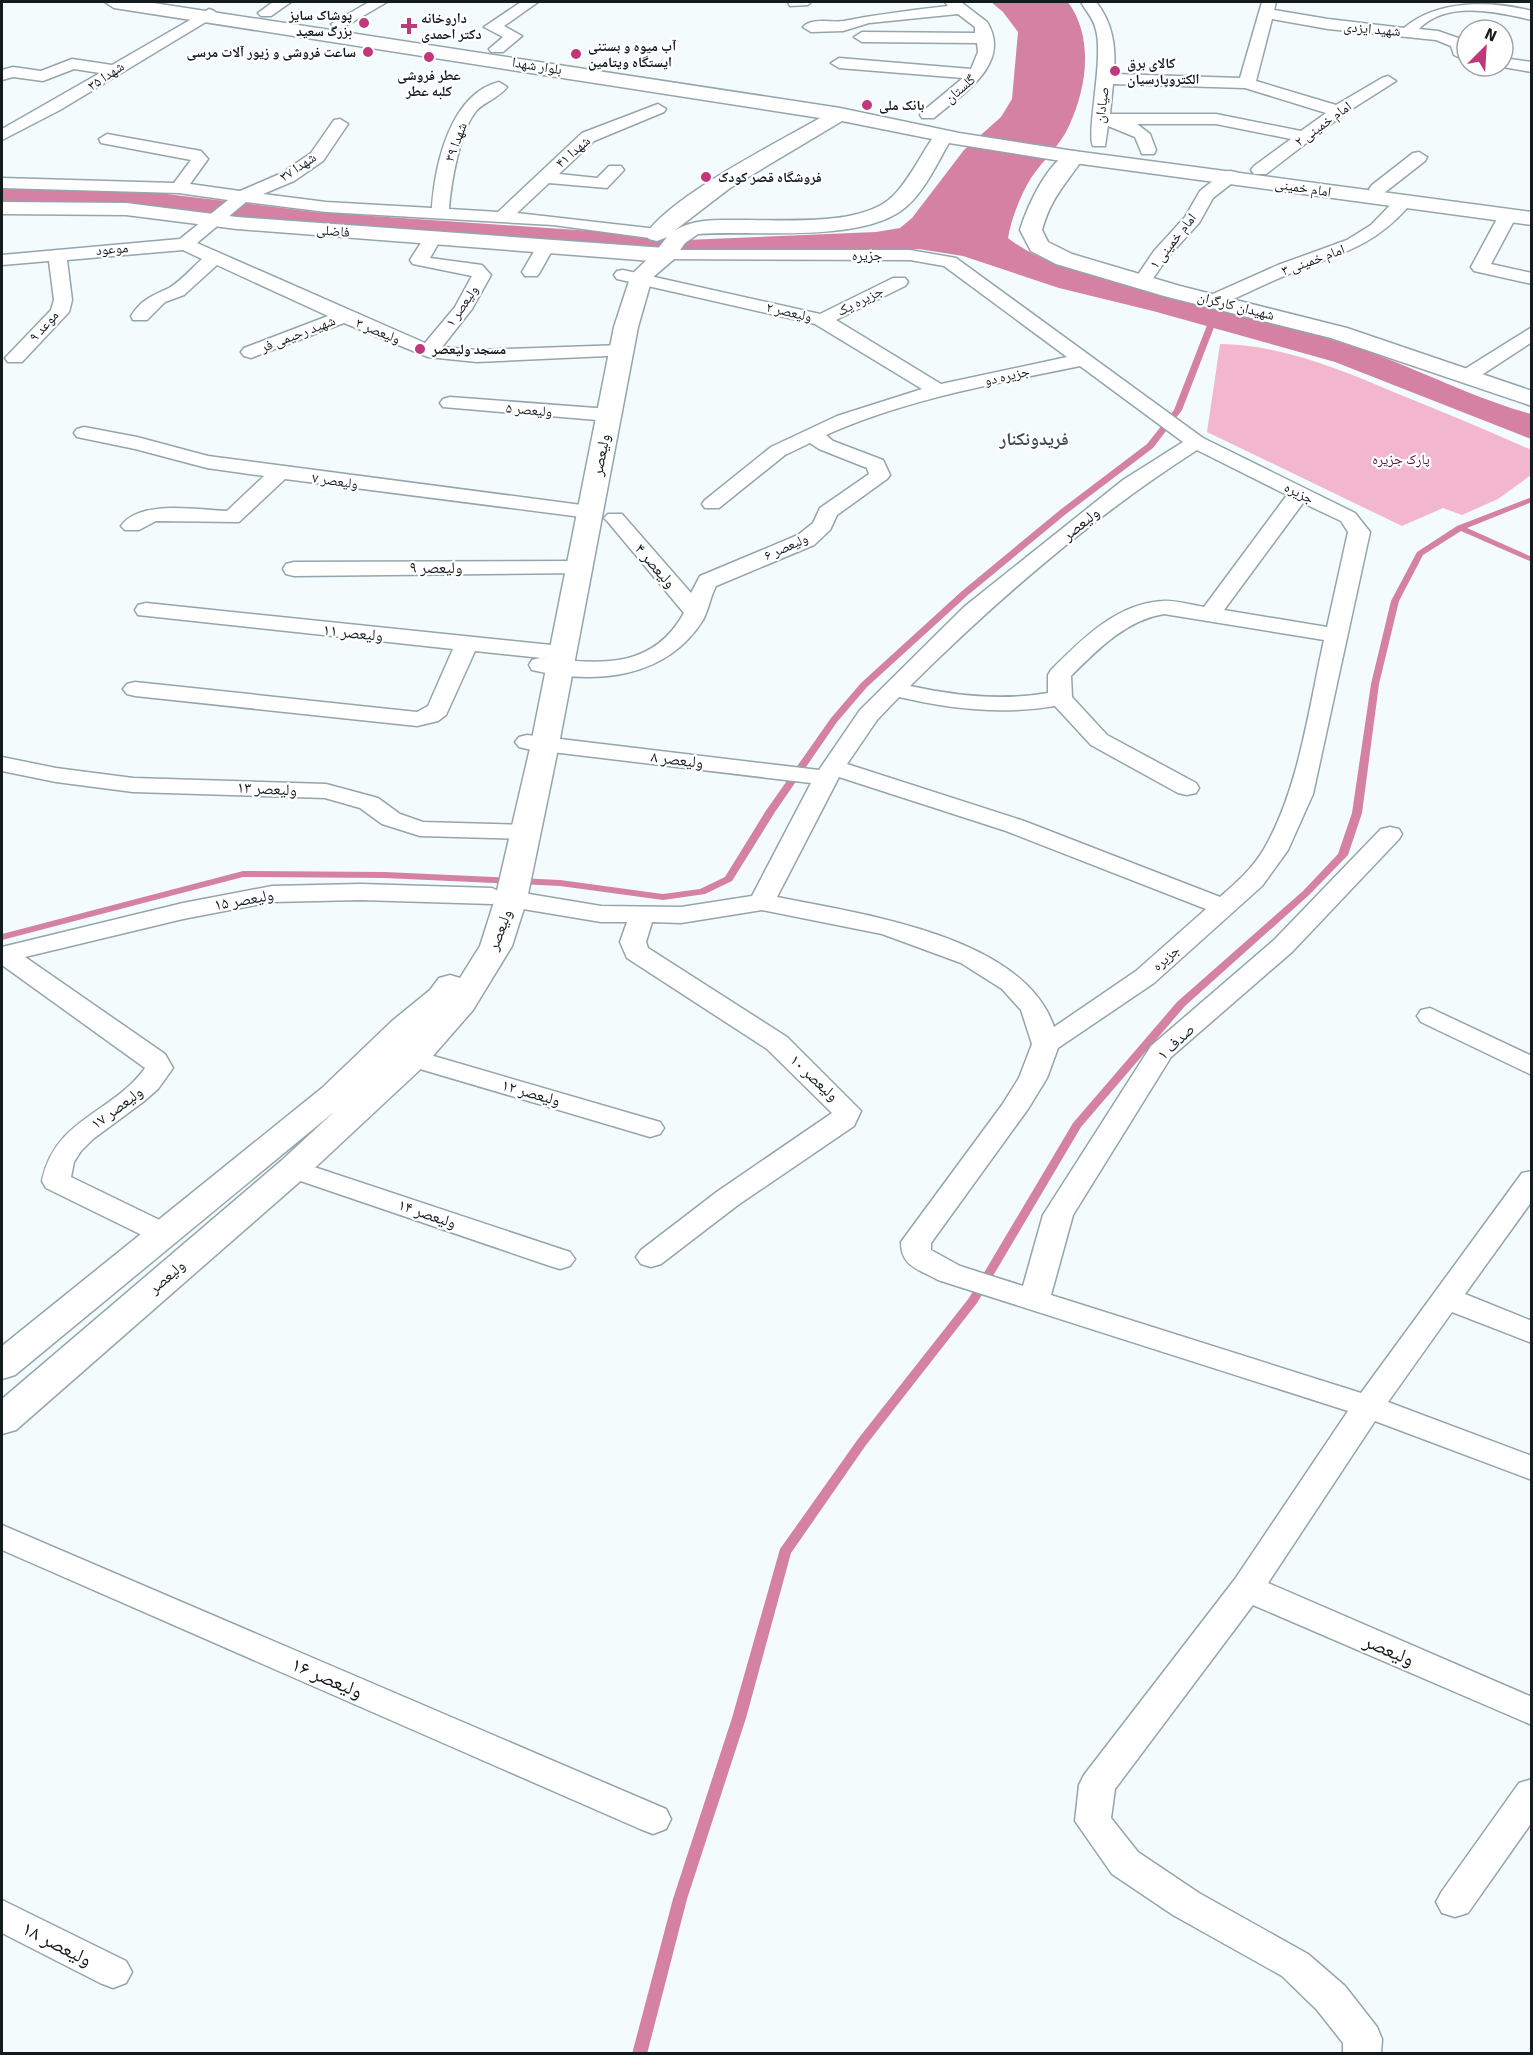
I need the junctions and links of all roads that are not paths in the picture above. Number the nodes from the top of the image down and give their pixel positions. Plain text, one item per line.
1 (114, 2) edge
2 (191, 2) edge
3 (283, 2) edge
4 (379, 2) edge
5 (530, 2) edge
6 (1088, 2) edge
7 (1415, 2) edge
8 (957, 5) edge
9 (1268, 7) edge
10 (1436, 10) junction
11 (267, 13) junction
12 (209, 14) junction
13 (1532, 16) edge
14 (339, 24) junction
15 (812, 27) dead end
16 (1408, 32) junction
17 (862, 38) dead end
18 (984, 38) junction
19 (1455, 42) edge
20 (497, 49) junction
21 (839, 63) dead end
22 (1515, 65) edge
23 (573, 66) junction
24 (1532, 67) edge
25 (112, 70) junction
26 (977, 74) junction
27 (2, 75) edge
28 (1105, 79) junction
29 (1388, 81) dead end
30 (1248, 83) junction
31 (499, 87) dead end
32 (658, 109) dead end
33 (1338, 111) junction
34 (840, 114) junction
35 (928, 115) junction
36 (1099, 119) junction
37 (340, 124) dead end
38 (954, 131) junction
39 (2, 135) edge
40 (1306, 137) junction
41 (107, 139) dead end
42 (1099, 142) junction
43 (1148, 150) junction
44 (1074, 157) junction
45 (1419, 157) dead end
46 (615, 170) dead end
47 (1260, 170) junction
48 (1230, 176) junction
49 (2, 183) edge
50 (539, 183) junction
51 (179, 188) junction
52 (1378, 189) junction
53 (244, 195) junction
54 (575, 202) dead end
55 (1402, 203) junction
56 (690, 206) junction
57 (2, 208) edge
58 (1532, 208) edge
59 (440, 213) junction
60 (502, 217) junction
61 (1507, 217) junction
62 (1532, 219) edge
63 (214, 220) junction
64 (553, 220) junction
65 (753, 226) junction
66 (432, 239) junction
67 (186, 244) junction
68 (545, 247) junction
69 (652, 253) junction
70 (57, 254) junction
71 (215, 257) junction
72 (2, 260) edge
73 (531, 272) dead end
74 (1532, 279) edge
75 (899, 282) dead end
76 (1142, 282) junction
77 (1213, 301) junction
78 (140, 316) dead end
79 (345, 316) junction
80 (822, 320) junction
81 (1532, 333) edge
82 (614, 350) junction
83 (428, 351) junction
84 (251, 352) dead end
85 (15, 358) dead end
86 (1080, 360) junction
87 (1467, 376) junction
88 (934, 392) junction
89 (1532, 399) edge
90 (450, 403) dead end
91 (601, 415) junction
92 (84, 433) dead end
93 (812, 434) junction
94 (1188, 436) junction
95 (280, 473) junction
96 (1299, 493) junction
97 (712, 504) dead end
98 (581, 511) junction
99 (615, 518) dead end
100 (132, 526) dead end
101 (294, 568) dead end
102 (569, 568) junction
103 (146, 610) dead end
104 (696, 613) junction
105 (1210, 614) junction
106 (1335, 635) junction
107 (466, 645) junction
108 (551, 659) junction
109 (135, 689) dead end
110 (892, 690) junction
111 (1060, 698) junction
112 (536, 743) junction
113 (2, 764) edge
114 (825, 774) junction
115 (1187, 788) dead end
116 (515, 832) junction
117 (1390, 834) dead end
118 (504, 886) junction
119 (762, 902) junction
120 (1224, 907) junction
121 (642, 914) junction
122 (2, 955) edge
123 (1430, 1016) dead end
124 (1046, 1044) junction
125 (412, 1058) junction
126 (1532, 1067) edge
127 (650, 1128) dead end
128 (293, 1169) junction
129 (1532, 1180) edge
130 (162, 1233) junction
131 (651, 1257) dead end
132 (560, 1259) dead end
133 (1020, 1296) junction
134 (1446, 1298) junction
135 (1532, 1333) edge
136 (2, 1366) edge
137 (1368, 1406) junction
138 (2, 1420) edge
139 (1532, 1469) edge
140 (2, 1537) edge
141 (1247, 1588) junction
142 (1532, 1712) edge
143 (1532, 1793) edge
144 (653, 1819) dead end
145 (1455, 1902) dead end
146 (2, 1916) edge
147 (113, 1972) dead end
148 (1362, 2054) edge

1 - 12 main road, بلوار شهدا
2 - 11 main road, بلوار شهدا
3 - 11 street
4 - 14 street
5 - 20 street
6 - 28 street, صیادان
7 - 10 street
8 - 15 street
8 - 18 street
9 - 16 street, شهید ایزدی
9 - 30 street
10 - 13 street
10 - 16 street
11 - 14 main road, بلوار شهدا
12 - 23 main road, بلوار شهدا
12 - 25 street, شهدا ۳۵
14 - 20 main road, بلوار شهدا
16 - 19 street, شهید ایزدی
17 - 18 street
18 - 26 street, گلستان
20 - 23 main road, بلوار شهدا
21 - 26 street
22 - 24 street
23 - 34 main road, بلوار شهدا
23 - 35 main road, بلوار شهدا
25 - 27 street
25 - 39 street, شهدا ۳۵
26 - 35 street, گلستان
28 - 30 street
28 - 36 street, صیادان
29 - 33 street, امام خمینی ۲
30 - 33 street
31 - 59 street, شهدا ۳۹
32 - 50 street, شهدا ۴۱
33 - 40 street, امام خمینی ۲
34 - 38 main road, بلوار شهدا
34 - 56 main road
35 - 38 main road, بلوار شهدا
36 - 40 street
36 - 42 street, صیادان
36 - 43 street
37 - 53 street, شهدا ۳۷
38 - 42 main road, امام خمینی
38 - 44 main road, امام خمینی
38 - 65 main road
40 - 47 street, امام خمینی ۲
41 - 51 street
42 - 43 main road, امام خمینی
43 - 47 main road, امام خمینی
44 - 48 main road, امام خمینی
44 - 76 main road, شهیدان کارگران
45 - 52 street
46 - 50 street
47 - 52 main road, امام خمینی
48 - 55 main road, امام خمینی
48 - 76 street, امام خمینی ۱
49 - 51 street
50 - 60 street, شهدا ۴۱
51 - 53 street
52 - 58 main road, امام خمینی
53 - 59 street
53 - 63 street
54 - 64 street
55 - 61 main road, امام خمینی
55 - 77 street, امام خمینی ۳
56 - 65 main road
56 - 69 main road
57 - 63 main road, فاضلی
59 - 60 street
60 - 64 street
61 - 62 main road, امام خمینی
61 - 74 street
63 - 66 main road, فاضلی
63 - 67 street
64 - 69 street
65 - 69 main road
66 - 68 main road, فاضلی
66 - 83 street, ولیعصر ۱
67 - 70 street, موعود
67 - 71 street, ولیعصر ۳
68 - 69 main road, فاضلی
68 - 73 street
69 - 80 street, ولیعصر ۲
69 - 82 main road, ولیعصر
69 - 86 street, جزیره
70 - 72 street, موعود
70 - 85 street, موعد ۹
71 - 78 street
71 - 79 street, ولیعصر ۳
75 - 80 street, جزیره یک
76 - 77 main road, شهیدان کارگران
77 - 87 main road, شهیدان کارگران
79 - 83 street, ولیعصر ۳
79 - 84 street, شهید رحیمی فر
80 - 88 street, ولیعصر ۲
81 - 87 street
82 - 83 street, ولیعصر ۳
82 - 91 main road, ولیعصر
86 - 88 street, جزیره دو
86 - 94 street, جزیره
87 - 89 main road, شهیدان کارگران
88 - 93 street
90 - 91 street, ولیعصر ۵
91 - 98 main road, ولیعصر
92 - 95 street, ولیعصر ۷
93 - 97 street
93 - 104 street, ولیعصر ۶
94 - 96 street, جزیره
94 - 110 street, ولیعصر
95 - 98 street, ولیعصر ۷
95 - 100 street
96 - 105 street
96 - 106 street, جزیره
98 - 102 main road, ولیعصر
99 - 104 street, ولیعصر ۴
101 - 102 street, ولیعصر ۹
102 - 108 main road, ولیعصر
103 - 107 street, ولیعصر ۱۱
104 - 108 street, ولیعصر ۶
105 - 106 street
105 - 111 street
106 - 120 street, جزیره
107 - 108 street, ولیعصر ۱۱
107 - 109 street
108 - 112 main road, ولیعصر
110 - 111 street
110 - 114 street, ولیعصر
111 - 115 street
112 - 114 street, ولیعصر ۸
112 - 116 main road, ولیعصر
113 - 116 street, ولیعصر ۱۳
114 - 119 street, ولیعصر
114 - 120 street, ولیعصر ۸
116 - 118 main road, ولیعصر
117 - 133 street, صدف ۱
118 - 121 street
118 - 122 street, ولیعصر ۱۵
118 - 125 main road, ولیعصر
118 - 130 main road, ولیعصر
119 - 121 street
119 - 124 street
120 - 124 street, جزیره
121 - 131 street, ولیعصر ۱۰
122 - 130 street, ولیعصر ۱۷
123 - 126 street
124 - 133 street
125 - 127 street, ولیعصر ۱۲
125 - 128 main road, ولیعصر
128 - 132 street, ولیعصر ۱۴
128 - 138 main road, ولیعصر
129 - 134 street
130 - 136 main road, ولیعصر
133 - 137 street
134 - 135 street
134 - 137 street
137 - 139 street
137 - 141 street
140 - 144 street, ولیعصر ۱۶
141 - 142 street, ولیعصر
141 - 148 street
143 - 145 street
146 - 147 street, ولیعصر ۱۸

